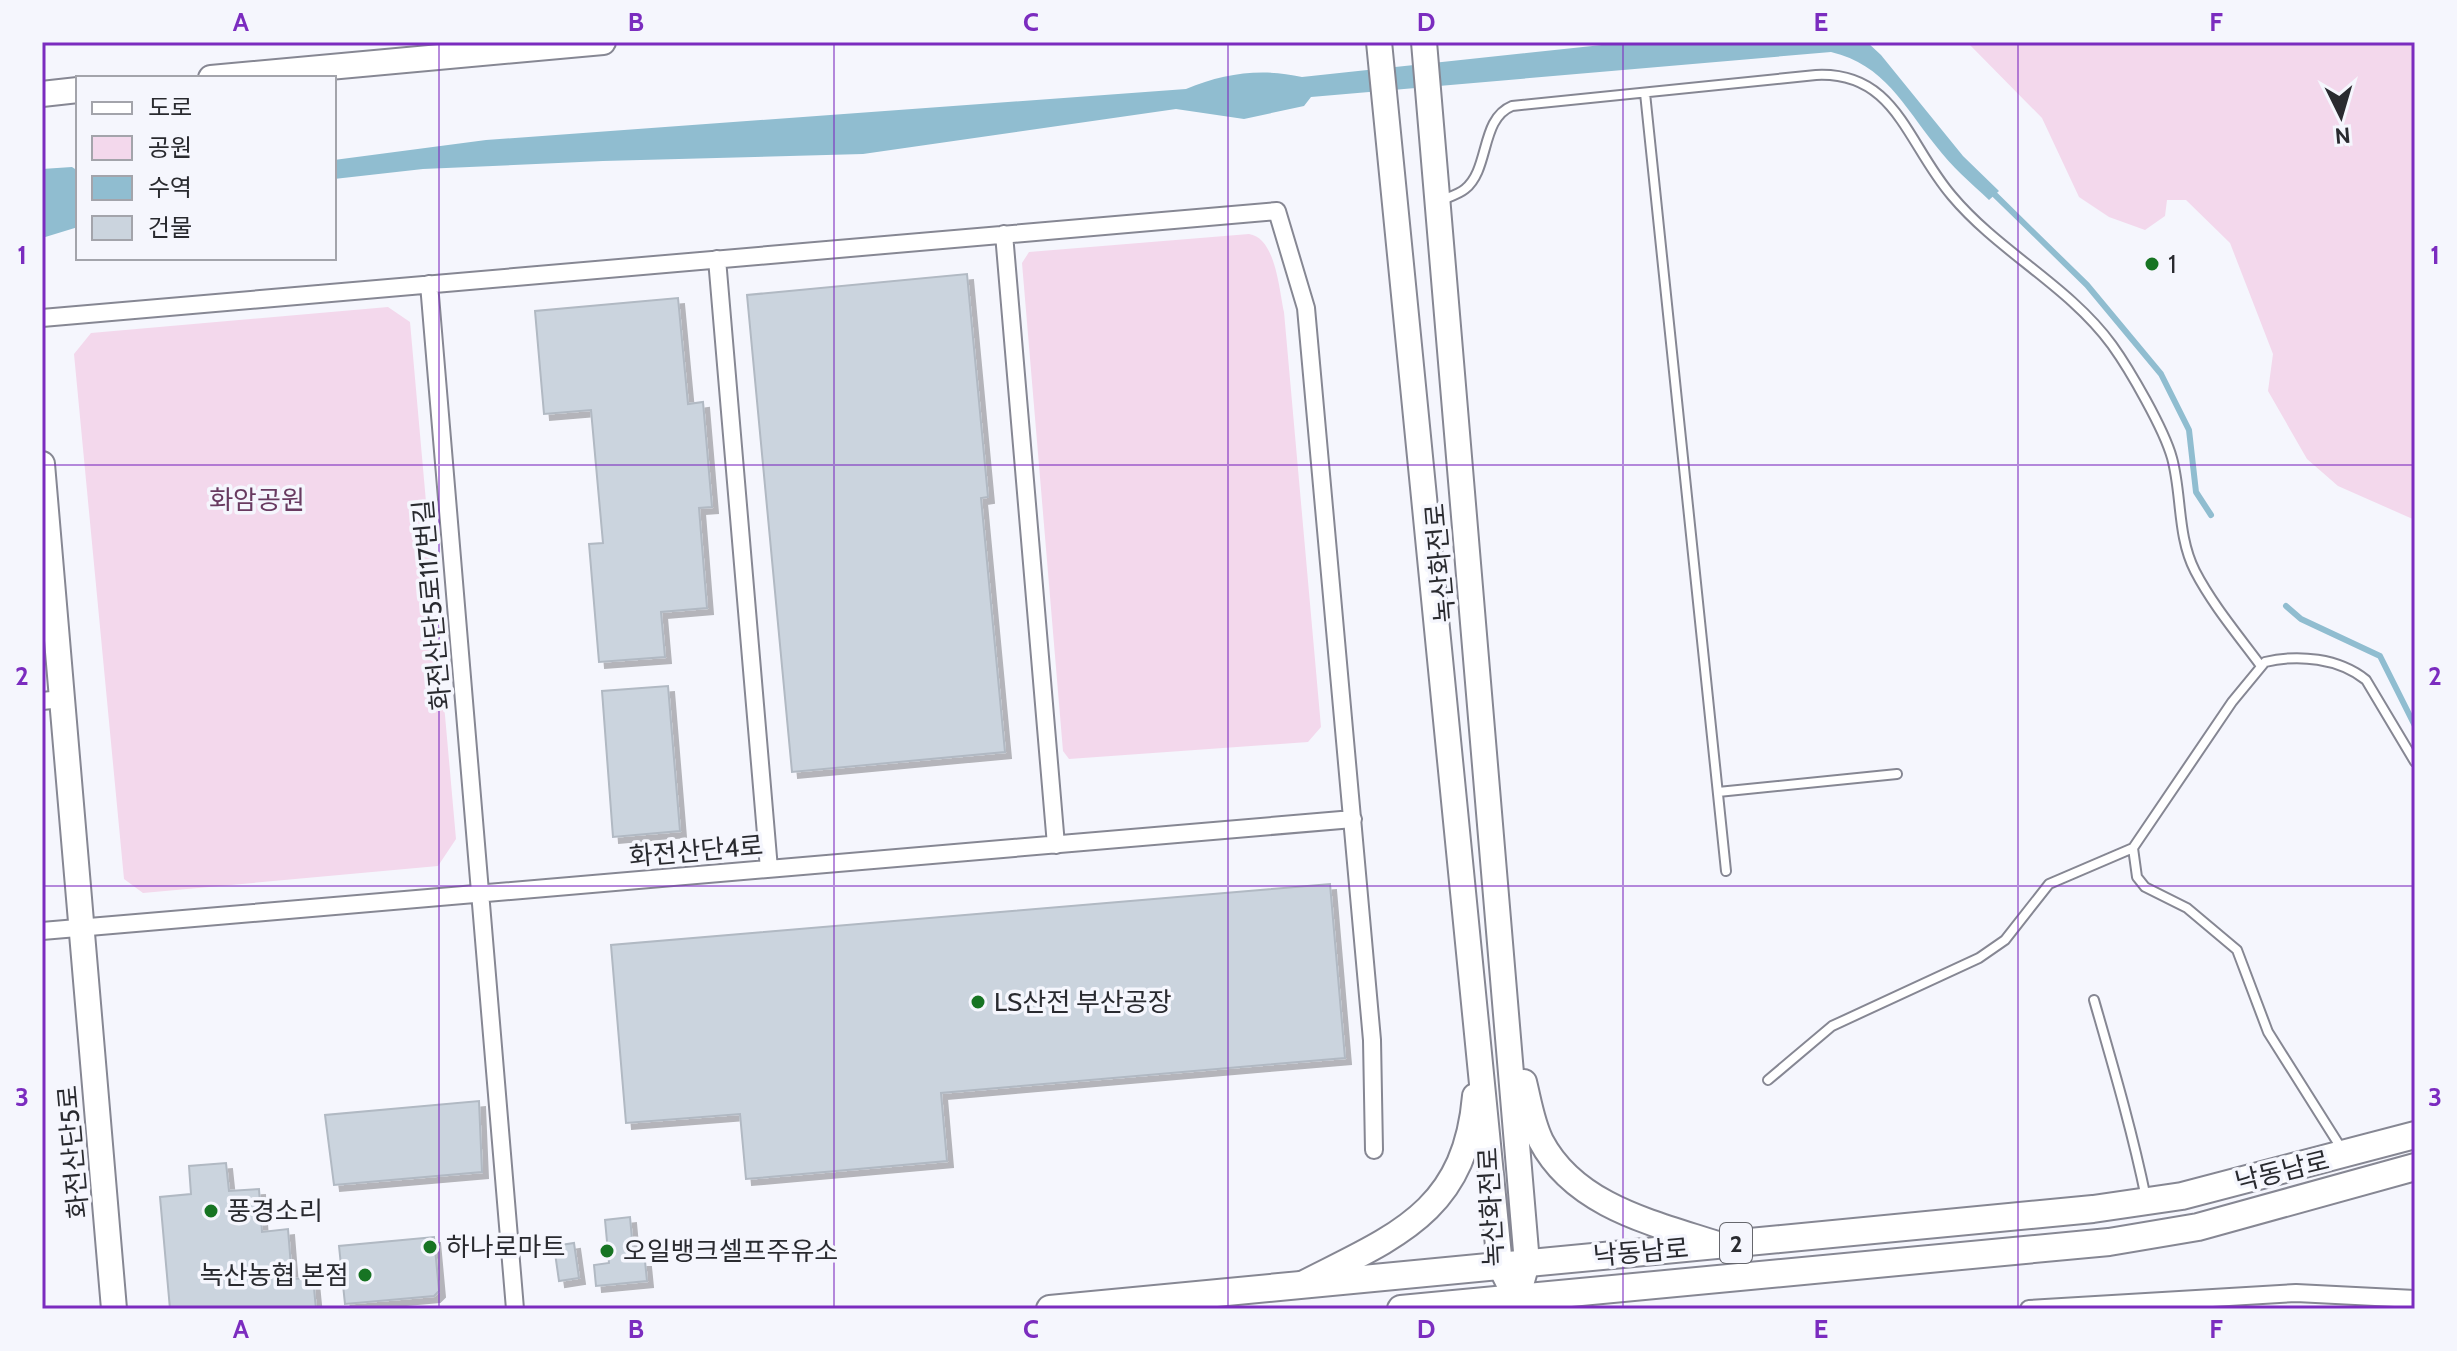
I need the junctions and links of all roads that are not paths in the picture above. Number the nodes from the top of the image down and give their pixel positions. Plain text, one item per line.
1 (603, 42) edge
2 (1379, 42) edge
3 (1424, 42) edge
4 (233, 76) edge
5 (76, 90) edge
6 (1645, 93) junction
7 (42, 94) edge
8 (1437, 202) junction
9 (1004, 234) junction
10 (717, 259) junction
11 (429, 284) junction
12 (42, 318) edge
13 (42, 464) edge
14 (2261, 666) junction
15 (52, 700) edge
16 (2415, 762) edge
17 (1897, 774) dead end
18 (1718, 792) junction
19 (1353, 819) junction
20 (1056, 845) junction
21 (2133, 848) junction
22 (769, 869) junction
23 (1726, 871) dead end
24 (480, 893) junction
25 (82, 927) junction
26 (42, 931) edge
27 (2094, 1000) dead end
28 (1505, 1003) junction
29 (1478, 1061) junction
30 (1768, 1080) dead end
31 (2415, 1135) edge
32 (1374, 1150) dead end
33 (2346, 1155) junction
34 (2415, 1167) edge
35 (2147, 1202) junction
36 (1719, 1245) junction
37 (1527, 1263) junction
38 (1500, 1266) junction
39 (1301, 1285) junction
40 (2415, 1299) edge
41 (1518, 1304) edge
42 (2150, 1305) edge
43 (114, 1309) edge
44 (515, 1309) edge
45 (1050, 1309) edge
46 (1401, 1309) edge
47 (2029, 1309) edge

1 - 4 main road
2 - 29 main road, 녹산화전로
3 - 8 main road, 녹산화전로
5 - 7 main road
6 - 8 lane
6 - 14 lane
6 - 18 lane
8 - 28 main road, 녹산화전로
9 - 10 street
9 - 19 street
9 - 20 street
10 - 11 street
10 - 22 street
11 - 12 street
11 - 24 street, 화전산단5로117번길
13 - 15 main road, 화전산단5로
14 - 16 lane
14 - 21 lane
15 - 25 main road, 화전산단5로
17 - 18 lane
18 - 23 lane
19 - 20 street, 화전산단4로
19 - 32 street
20 - 22 street, 화전산단4로
21 - 30 lane
21 - 33 lane
22 - 24 street, 화전산단4로
24 - 25 street, 화전산단4로
24 - 44 street, 화전산단5로117번길
25 - 26 street, 화전산단4로
25 - 43 main road, 화전산단5로
27 - 35 lane
28 - 36 main road
28 - 37 main road, 녹산화전로
29 - 38 main road, 녹산화전로
29 - 39 main road
31 - 33 main road, 낙동남로 / 2
33 - 35 main road, 낙동남로 / 2
34 - 41 main road, 낙동남로 / 2
35 - 36 main road, 낙동남로 / 2
36 - 37 main road, 낙동남로 / 2
37 - 38 main road, 낙동남로 / 2
37 - 41 main road, 녹산화전로
38 - 39 main road, 낙동남로 / 2
38 - 41 main road, 녹산화전로
39 - 45 main road, 낙동남로 / 2
40 - 42 street
41 - 46 main road, 낙동남로 / 2
42 - 47 street

